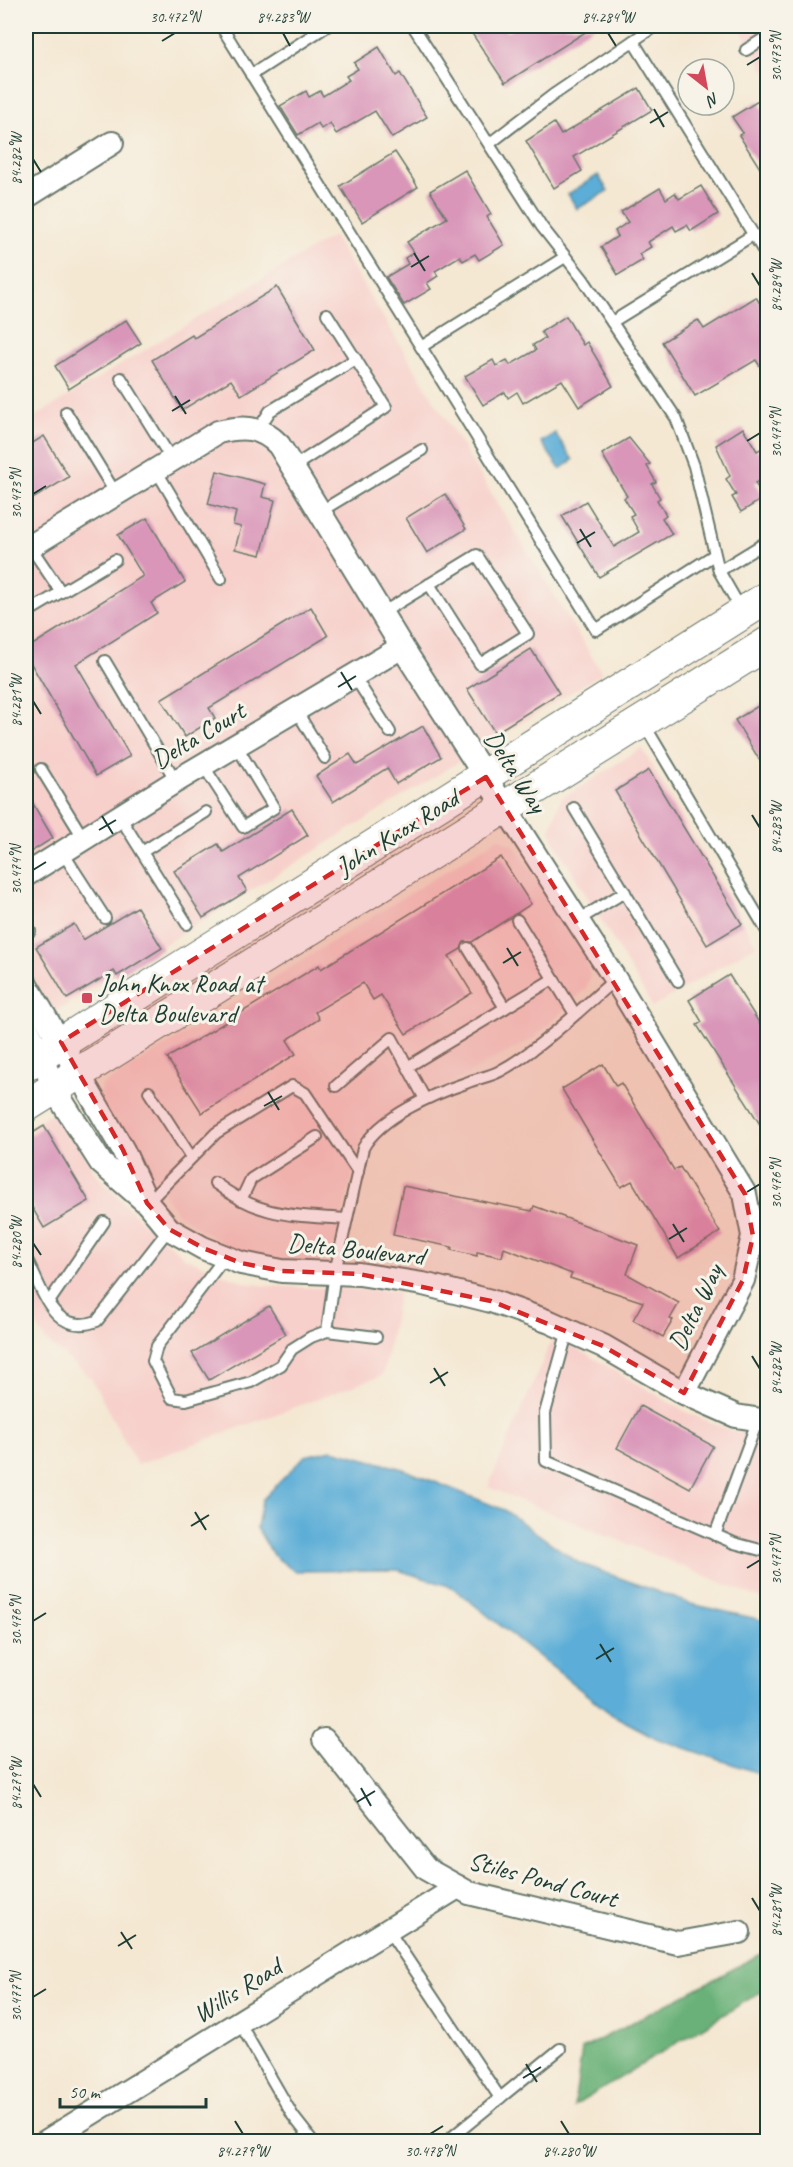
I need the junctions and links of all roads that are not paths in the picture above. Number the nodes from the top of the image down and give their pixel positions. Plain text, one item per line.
1 (221, 26) edge
2 (327, 26) edge
3 (413, 26) edge
4 (655, 26) edge
5 (768, 36) edge
6 (633, 41) junction
7 (746, 50) dead end
8 (251, 75) junction
9 (111, 143) dead end
10 (489, 144) junction
11 (26, 196) edge
12 (753, 235) junction
13 (565, 257) junction
14 (768, 258) edge
15 (327, 314) dead end
16 (612, 322) junction
17 (421, 347) junction
18 (356, 359) junction
19 (121, 378) dead end
20 (66, 412) dead end
21 (258, 430) junction
22 (422, 450) dead end
23 (164, 465) junction
24 (293, 467) junction
25 (116, 494) junction
26 (321, 511) junction
27 (768, 541) edge
28 (28, 547) edge
29 (714, 555) junction
30 (115, 560) dead end
31 (718, 571) junction
32 (221, 579) dead end
33 (429, 584) junction
34 (61, 592) junction
35 (755, 605) edge
36 (382, 613) junction
37 (26, 614) edge
38 (768, 643) edge
39 (402, 647) junction
40 (105, 661) dead end
41 (354, 676) junction
42 (296, 710) junction
43 (642, 721) junction
44 (390, 732) dead end
45 (236, 745) junction
46 (325, 758) dead end
47 (202, 765) junction
48 (40, 769) dead end
49 (486, 777) junction
50 (176, 781) junction
51 (506, 806) junction
52 (574, 808) dead end
53 (206, 812) dead end
54 (120, 817) junction
55 (84, 839) junction
56 (142, 852) junction
57 (63, 853) junction
58 (26, 875) edge
59 (625, 892) junction
60 (105, 918) dead end
61 (517, 920) dead end
62 (578, 920) junction
63 (187, 924) dead end
64 (768, 933) edge
65 (468, 948) dead end
66 (553, 979) junction
67 (615, 979) junction
68 (678, 981) dead end
69 (26, 984) edge
70 (505, 1008) junction
71 (574, 1014) junction
72 (26, 1027) edge
73 (42, 1054) edge
74 (409, 1066) junction
75 (66, 1082) junction
76 (336, 1086) dead end
77 (149, 1092) dead end
78 (425, 1099) junction
79 (26, 1106) edge
80 (317, 1137) dead end
81 (191, 1157) junction
82 (358, 1172) junction
83 (214, 1183) dead end
84 (241, 1200) junction
85 (147, 1203) junction
86 (347, 1219) junction
87 (104, 1222) dead end
88 (169, 1228) junction
89 (225, 1257) junction
90 (26, 1258) edge
91 (335, 1272) junction
92 (49, 1302) junction
93 (568, 1330) junction
94 (327, 1331) junction
95 (376, 1337) dead end
96 (684, 1393) junction
97 (763, 1420) edge
98 (715, 1535) junction
99 (768, 1552) edge
100 (324, 1740) dead end
101 (458, 1887) junction
102 (388, 1930) junction
103 (739, 1932) dead end
104 (239, 2022) junction
105 (560, 2049) dead end
106 (500, 2098) junction
107 (311, 2139) dead end
108 (45, 2142) edge
109 (446, 2142) edge

1 - 8 lane
2 - 8 lane
3 - 10 lane
4 - 6 lane
5 - 7 lane
6 - 10 lane
6 - 12 lane
8 - 17 lane
9 - 11 street
10 - 13 lane
12 - 14 lane
12 - 16 lane
13 - 16 lane
13 - 17 lane
15 - 18 lane
16 - 29 lane
17 - 29 lane
18 - 21 lane
18 - 24 lane
19 - 23 lane
20 - 25 lane
21 - 23 street
21 - 24 street, Delta Way
22 - 26 lane
23 - 25 street
23 - 32 lane
24 - 26 street, Delta Way
25 - 28 street
26 - 36 street, Delta Way
27 - 31 lane
28 - 34 lane
29 - 31 lane
30 - 34 lane
31 - 35 lane
33 - 33 lane
33 - 36 lane
34 - 37 lane
35 - 49 main road, John Knox Road
36 - 39 street, Delta Way
38 - 43 main road, John Knox Road
39 - 41 street, Delta Court
39 - 49 street, Delta Way
40 - 50 lane
41 - 42 street, Delta Court
41 - 44 lane
42 - 45 street, Delta Court
42 - 46 lane
43 - 51 main road, John Knox Road
43 - 64 lane
45 - 47 street, Delta Court
45 - 47 lane
47 - 50 street, Delta Court
48 - 55 lane
49 - 51 street, Delta Way
49 - 73 main road, John Knox Road
50 - 54 street, Delta Court
51 - 62 street, Delta Way
51 - 75 main road, John Knox Road
52 - 59 lane
53 - 56 lane
54 - 55 street, Delta Court
54 - 56 lane
55 - 57 street, Delta Court
56 - 63 lane
57 - 58 street, Delta Court
57 - 60 lane
59 - 62 lane
59 - 68 lane
61 - 66 lane
62 - 67 street, Delta Way
65 - 70 lane
66 - 70 lane
66 - 71 lane
67 - 71 lane
67 - 96 street, Delta Way
69 - 73 street, Delta Boulevard
70 - 74 lane
71 - 78 lane
72 - 73 street, Delta Boulevard
73 - 75 street, Delta Boulevard
74 - 76 lane
74 - 78 lane
75 - 79 main road, John Knox Road
75 - 85 street, Delta Boulevard
77 - 81 lane
78 - 82 lane
80 - 84 lane
81 - 82 lane
81 - 85 lane
82 - 86 lane
83 - 84 lane
84 - 86 lane
85 - 88 street, Delta Boulevard
86 - 91 lane
87 - 92 lane
88 - 89 street, Delta Boulevard
88 - 92 lane
89 - 91 street, Delta Boulevard
89 - 94 lane
90 - 92 lane
91 - 93 street, Delta Boulevard
91 - 94 lane
93 - 96 street, Delta Boulevard
93 - 98 lane
94 - 95 lane
96 - 97 street, Delta Boulevard
97 - 98 lane
98 - 99 lane
100 - 101 street, Stiles Pond Court
101 - 102 street, Willis Road
101 - 103 street, Stiles Pond Court
102 - 104 street, Willis Road
102 - 106 lane
104 - 107 lane
104 - 108 street, Willis Road
105 - 106 lane
106 - 109 lane

